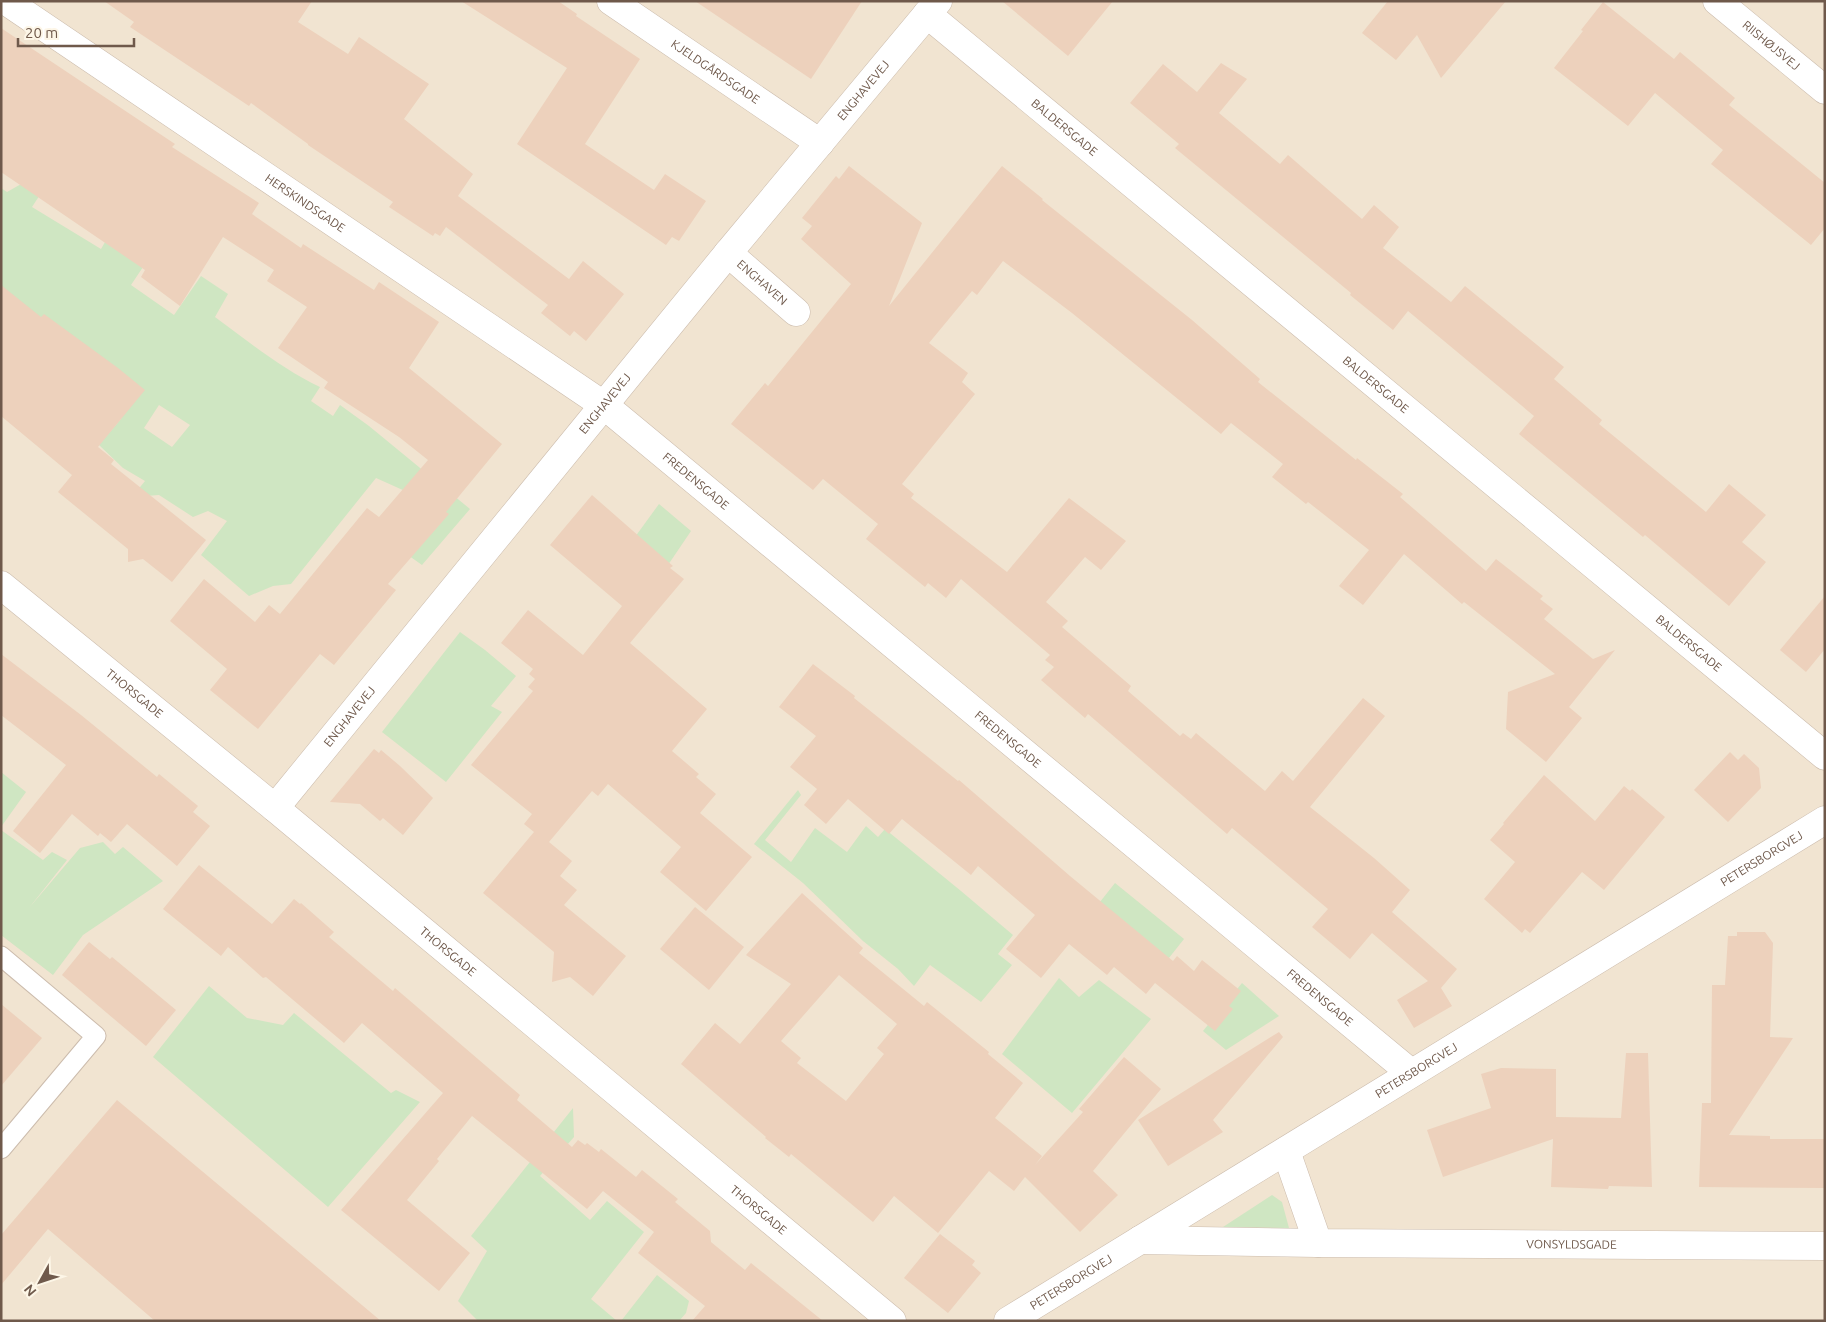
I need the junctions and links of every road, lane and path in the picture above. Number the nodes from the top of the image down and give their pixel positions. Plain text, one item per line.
1 (6, 1) edge
2 (611, 1) edge
3 (1717, 1) edge
4 (933, 8) edge
5 (1825, 90) edge
6 (820, 144) junction
7 (728, 253) junction
8 (796, 312) dead end
9 (605, 406) junction
10 (1, 585) edge
11 (1825, 756) edge
12 (275, 808) junction
13 (1825, 820) edge
14 (1, 956) edge
15 (1411, 1074) junction
16 (1, 1149) edge
17 (1286, 1151) junction
18 (1140, 1240) junction
19 (1318, 1243) junction
20 (1825, 1246) edge
21 (892, 1321) edge
22 (1008, 1321) edge

1 - 9 street, HERSKINDSGADE
2 - 6 street, KJELDGÅRDSGADE
3 - 5 street, RIISHØJSVEJ
4 - 6 street, ENGHAVEVEJ
4 - 11 street, BALDERSGADE
6 - 7 street, ENGHAVEVEJ
7 - 8 street, ENGHAVEN
7 - 9 street, ENGHAVEVEJ
9 - 12 street, ENGHAVEVEJ
9 - 15 street, FREDENSGADE
10 - 12 street, THORSGADE
12 - 21 street, THORSGADE
13 - 15 street, PETERSBORGVEJ
14 - 16 lane
15 - 17 street, PETERSBORGVEJ
17 - 18 street, PETERSBORGVEJ
17 - 19 street
18 - 19 street, VONSYLDSGADE
18 - 22 street, PETERSBORGVEJ
19 - 20 street, VONSYLDSGADE

